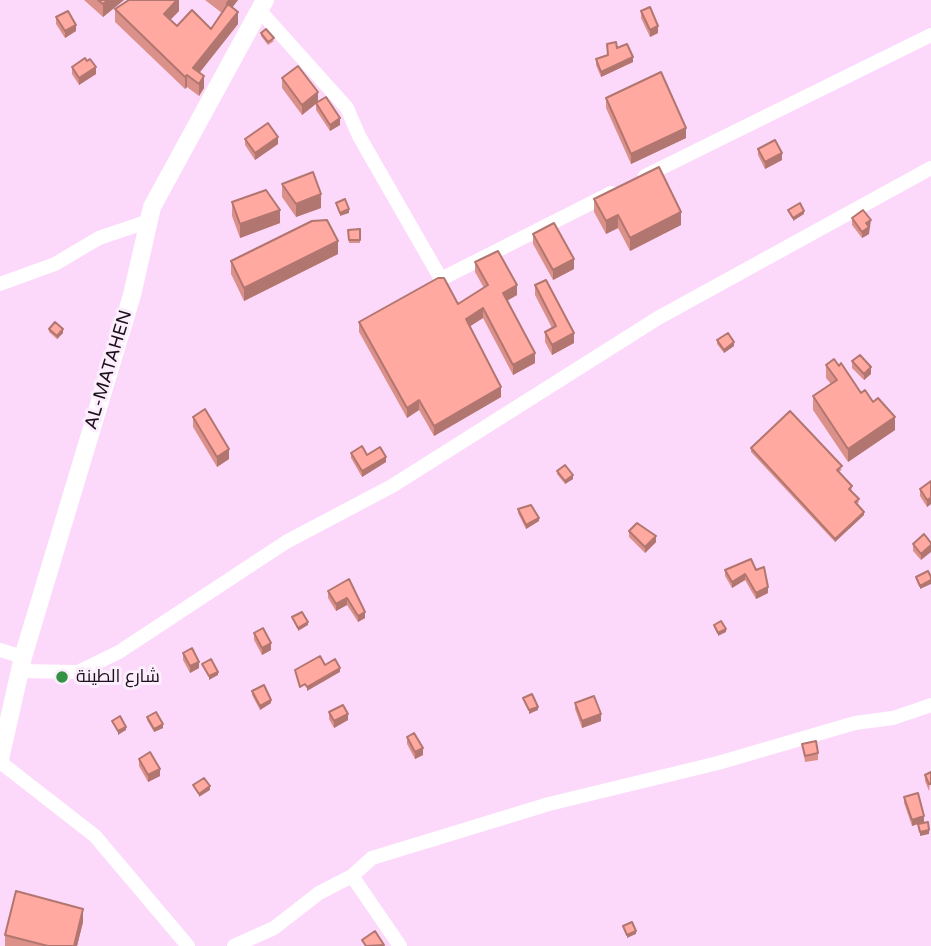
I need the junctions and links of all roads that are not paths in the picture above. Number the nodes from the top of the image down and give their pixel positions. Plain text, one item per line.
1 (263, 5) edge
2 (931, 35) edge
3 (931, 167) edge
4 (149, 221) junction
5 (0, 284) edge
6 (0, 650) edge
7 (21, 664) junction
8 (931, 705) edge
9 (0, 761) edge
10 (352, 876) junction
11 (188, 946) edge
12 (234, 946) edge
13 (400, 946) edge

1 - 2 street
1 - 4 main road, AL-MATAHEN
3 - 7 street
4 - 5 street
4 - 7 main road, AL-MATAHEN
6 - 7 street
7 - 9 main road, AL-MATAHEN
8 - 10 street
9 - 11 street
10 - 12 street
10 - 13 street

